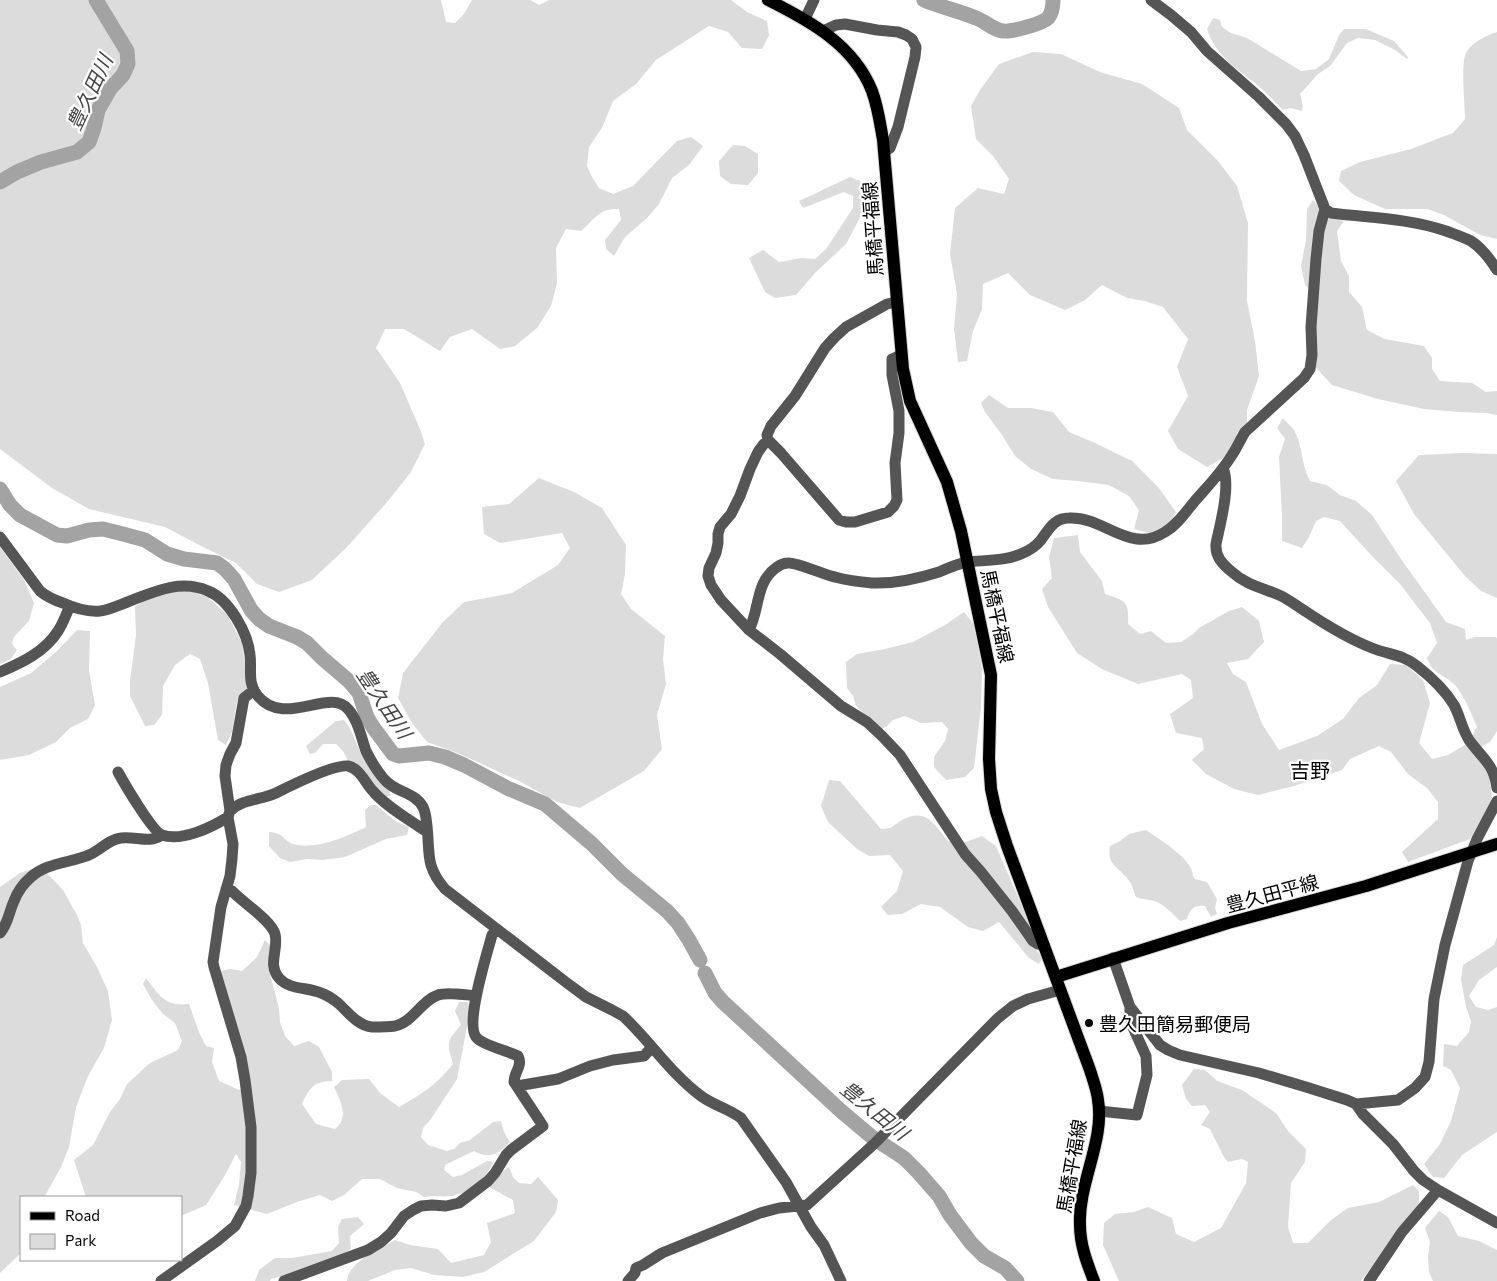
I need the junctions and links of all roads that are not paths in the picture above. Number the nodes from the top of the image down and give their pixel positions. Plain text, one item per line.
1 (768, 0) edge
2 (814, 0) edge
3 (1151, 0) edge
4 (805, 19) junction
5 (823, 31) junction
6 (884, 152) junction
7 (1325, 210) junction
8 (1497, 270) edge
9 (896, 302) junction
10 (901, 355) junction
11 (768, 440) junction
12 (1224, 468) junction
13 (0, 538) edge
14 (968, 562) junction
15 (70, 606) junction
16 (748, 630) junction
17 (0, 672) edge
18 (254, 690) junction
19 (118, 772) dead end
20 (1497, 788) edge
21 (1497, 801) edge
22 (229, 814) junction
23 (427, 830) junction
24 (162, 835) junction
25 (1497, 844) edge
26 (1472, 852) junction
27 (226, 889) junction
28 (497, 929) junction
29 (0, 933) edge
30 (1044, 945) junction
31 (1113, 958) junction
32 (1056, 977) junction
33 (1060, 990) junction
34 (476, 998) junction
35 (1130, 1007) junction
36 (652, 1047) junction
37 (517, 1086) junction
38 (1356, 1104) junction
39 (1099, 1111) junction
40 (1438, 1190) junction
41 (801, 1207) junction
42 (1497, 1223) edge
43 (161, 1281) edge
44 (284, 1281) edge
45 (628, 1281) edge
46 (841, 1281) edge
47 (1094, 1281) edge
48 (1369, 1281) edge

1 - 4 main road, 馬橋平福線
2 - 4 street
3 - 7 street
4 - 5 main road, 馬橋平福線
5 - 6 main road, 馬橋平福線
5 - 6 street
6 - 9 main road, 馬橋平福線
7 - 8 street
7 - 12 street
9 - 10 main road, 馬橋平福線
9 - 11 street
10 - 11 street
10 - 14 main road, 馬橋平福線
11 - 16 street
12 - 14 street
12 - 20 street
13 - 15 street
14 - 16 street
14 - 30 main road, 馬橋平福線
15 - 17 street
15 - 18 street
16 - 30 street
18 - 22 street
18 - 23 street
19 - 24 street
21 - 26 street
22 - 23 street
22 - 24 street
22 - 27 street
23 - 28 street
24 - 29 street
25 - 26 main road, 豊久田平線
26 - 31 main road, 豊久田平線
26 - 38 street
27 - 34 street
27 - 43 street
28 - 34 street
28 - 36 street
30 - 32 main road, 馬橋平福線
31 - 32 main road, 豊久田平線
31 - 35 street
32 - 33 main road, 馬橋平福線
33 - 39 main road, 馬橋平福線
33 - 41 street
34 - 37 street
35 - 38 street
35 - 39 street
36 - 37 street
36 - 41 street
37 - 44 street
38 - 40 street
39 - 47 main road, 馬橋平福線
40 - 42 street
40 - 48 street
41 - 45 street
41 - 46 street

